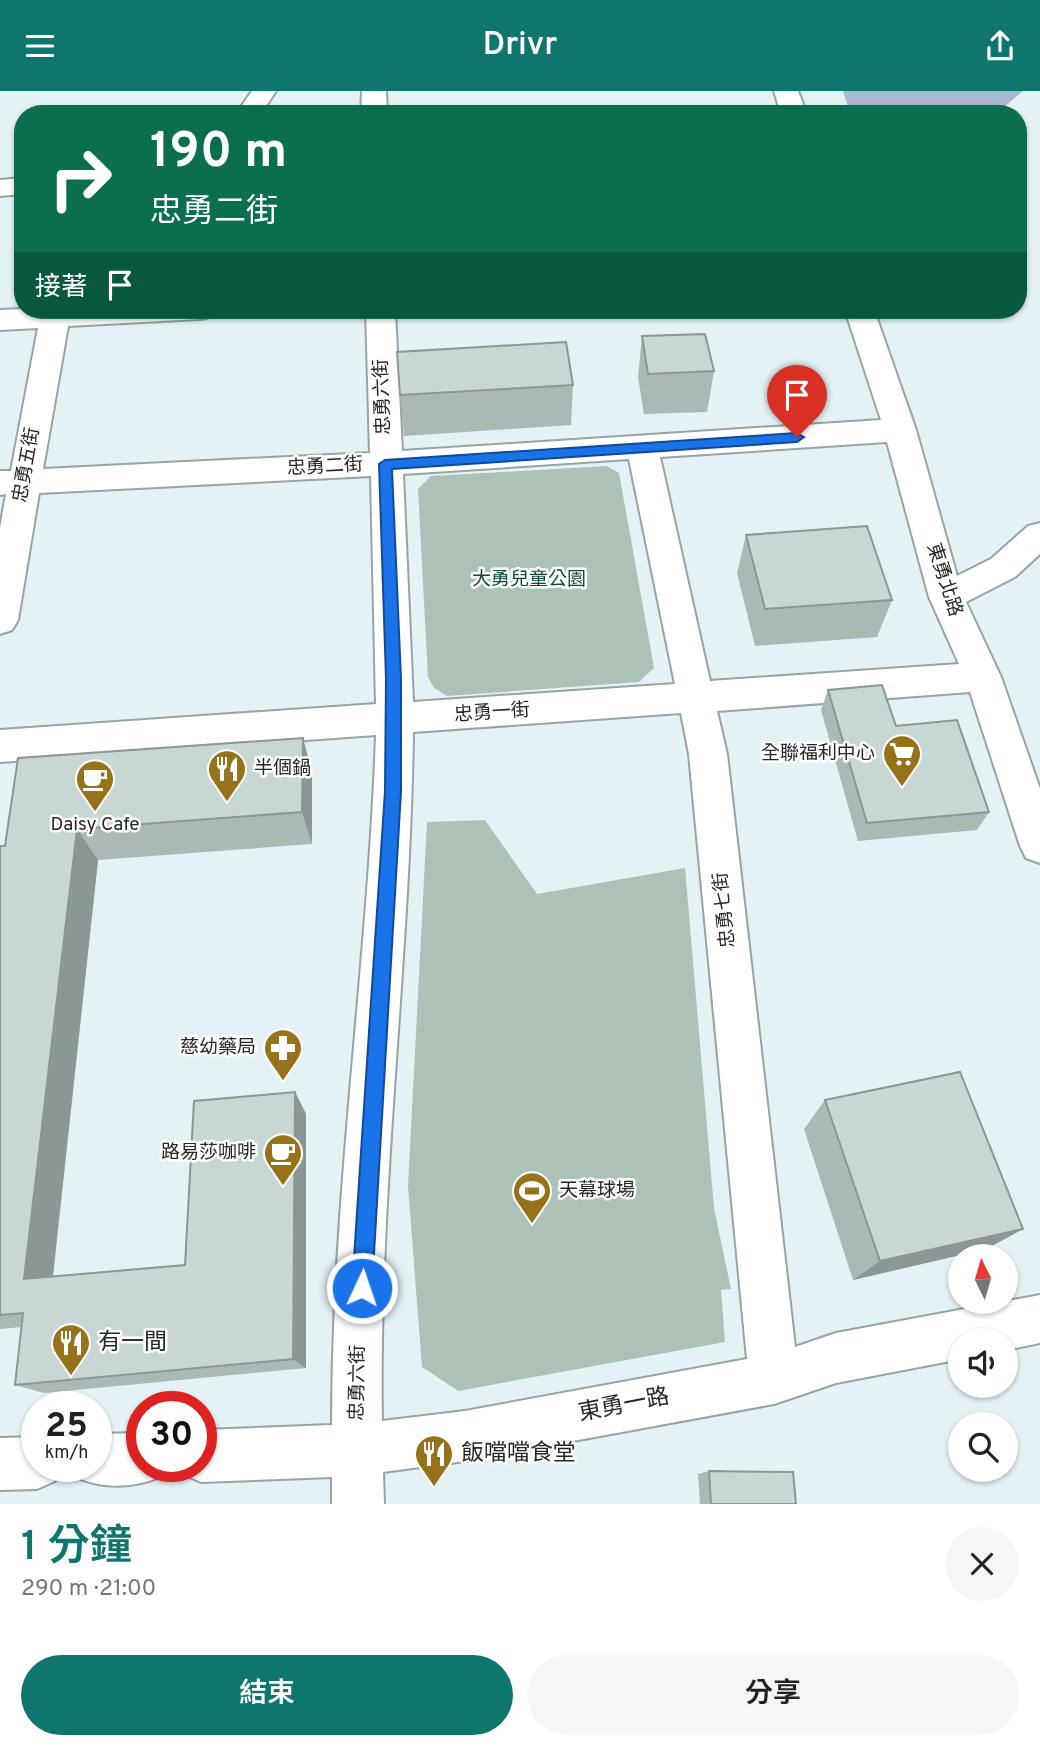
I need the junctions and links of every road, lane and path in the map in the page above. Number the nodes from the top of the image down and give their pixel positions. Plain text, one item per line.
1 (54, 319) edge
2 (380, 319) edge
3 (863, 319) edge
4 (900, 431) junction
5 (642, 447) junction
6 (385, 464) junction
7 (12, 482) edge
8 (1040, 535) edge
9 (946, 597) junction
10 (0, 620) edge
11 (983, 677) junction
12 (697, 698) junction
13 (394, 720) junction
14 (0, 746) edge
15 (1040, 846) edge
16 (1040, 1319) edge
17 (774, 1378) junction
18 (356, 1450) junction
19 (217, 1455) edge
20 (21, 1463) edge
21 (0, 1464) edge
22 (358, 1504) edge

1 - 7 street, 忠勇五街
2 - 6 street, 忠勇六街
3 - 4 street, 東勇北路
4 - 5 street, 忠勇二街
4 - 9 street, 東勇北路
5 - 6 street, 忠勇二街
5 - 12 street, 忠勇七街
6 - 7 street, 忠勇二街
6 - 13 street, 忠勇六街
7 - 10 street, 忠勇五街
8 - 9 street
9 - 11 street, 東勇北路
11 - 12 street, 忠勇一街
11 - 15 street, 東勇北路
12 - 13 street, 忠勇一街
12 - 17 street, 忠勇七街
13 - 14 street, 忠勇一街
13 - 18 street, 忠勇六街
16 - 17 street, 東勇一路
17 - 18 street, 東勇一路
18 - 19 street, 東勇一路
18 - 22 street, 忠勇六街
20 - 21 street

